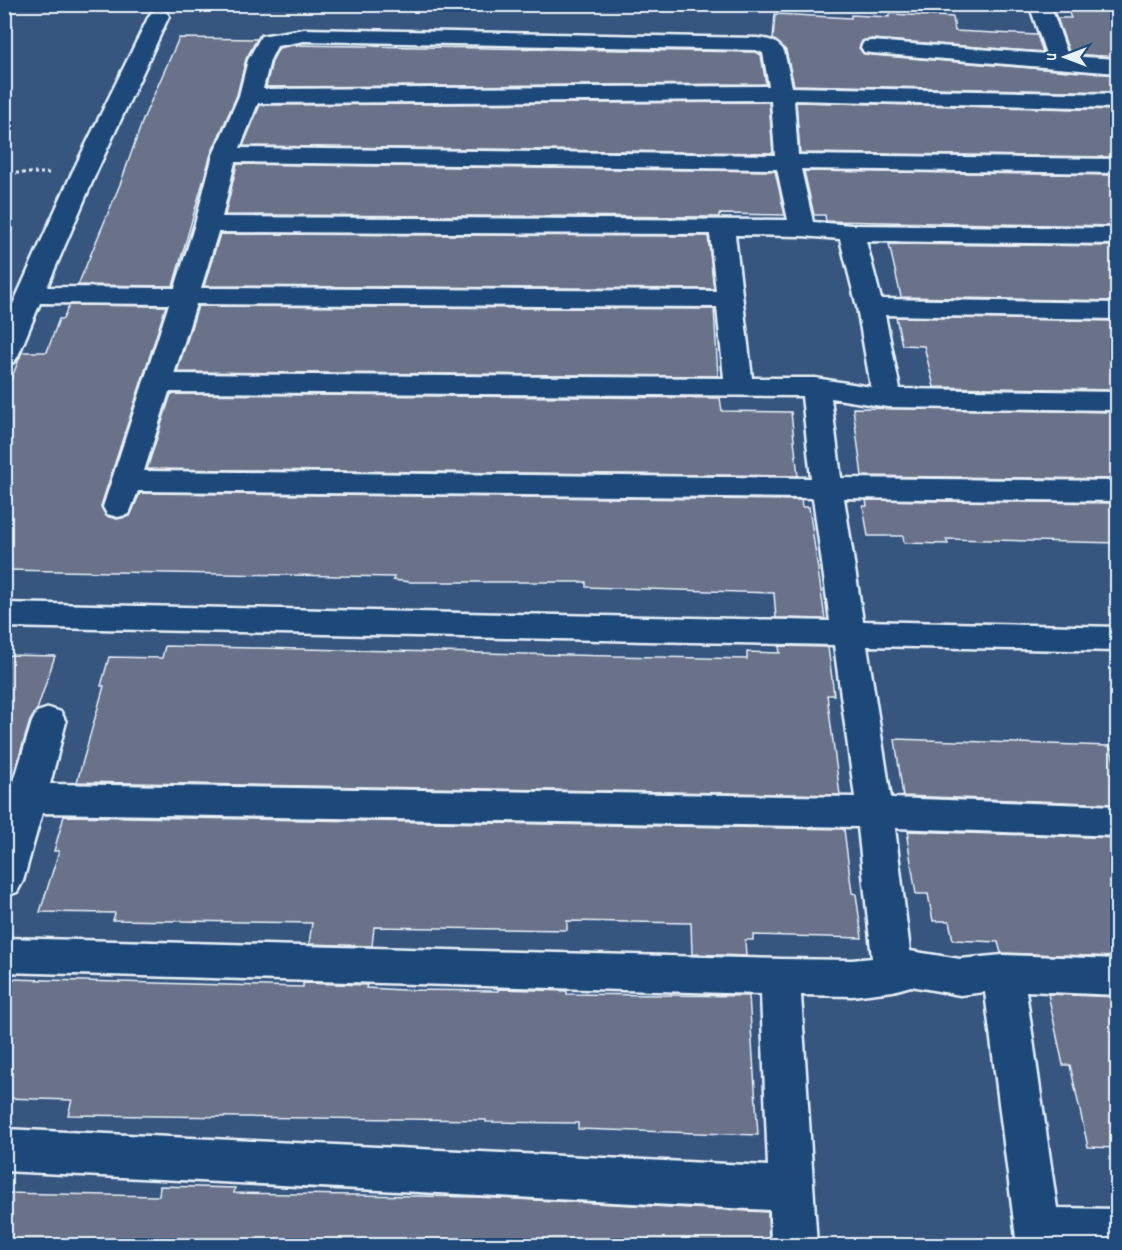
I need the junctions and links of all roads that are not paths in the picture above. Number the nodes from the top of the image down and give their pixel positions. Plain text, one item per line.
1 (1039, 4) edge
2 (159, 16) dead end
3 (872, 47) dead end
4 (1059, 60) junction
5 (1118, 66) edge
6 (782, 93) junction
7 (250, 96) junction
8 (1118, 101) edge
9 (225, 155) junction
10 (787, 160) junction
11 (1118, 166) edge
12 (208, 224) junction
13 (722, 227) junction
14 (802, 228) junction
15 (851, 233) junction
16 (1118, 236) edge
17 (31, 295) junction
18 (184, 296) junction
19 (729, 299) junction
20 (870, 307) junction
21 (1118, 311) edge
22 (4, 356) edge
23 (158, 383) junction
24 (739, 387) junction
25 (816, 387) junction
26 (887, 398) junction
27 (1118, 401) edge
28 (827, 487) junction
29 (1118, 491) edge
30 (4, 615) edge
31 (849, 634) junction
32 (1118, 639) edge
33 (49, 722) dead end
34 (30, 798) junction
35 (875, 812) junction
36 (1118, 820) edge
37 (4, 881) edge
38 (4, 955) edge
39 (893, 973) junction
40 (1003, 973) junction
41 (780, 977) junction
42 (1118, 977) edge
43 (4, 1150) edge
44 (791, 1189) junction
45 (1118, 1232) edge
46 (1039, 1238) edge
47 (794, 1245) edge

1 - 4 street
2 - 17 street
3 - 4 street
4 - 5 street
6 - 7 street
6 - 7 street
6 - 8 street
6 - 10 street
7 - 9 street
9 - 10 street
9 - 12 street
10 - 11 street
10 - 14 street
12 - 13 street
12 - 18 street
13 - 14 street
13 - 19 street
14 - 15 street
15 - 16 street
15 - 20 street
17 - 18 street
17 - 22 street
18 - 19 street
18 - 23 street
19 - 24 street
20 - 21 street
20 - 26 street
23 - 24 street
23 - 28 street
24 - 25 street
25 - 26 street
25 - 28 street
26 - 27 street
28 - 29 street
28 - 31 street
30 - 31 street
31 - 32 street
31 - 35 street
33 - 34 street
34 - 35 street
34 - 37 street
35 - 36 street
35 - 39 street
38 - 41 street
39 - 40 street
39 - 41 street
40 - 42 street
40 - 46 street
41 - 44 street
43 - 44 street
44 - 47 street
45 - 46 street

